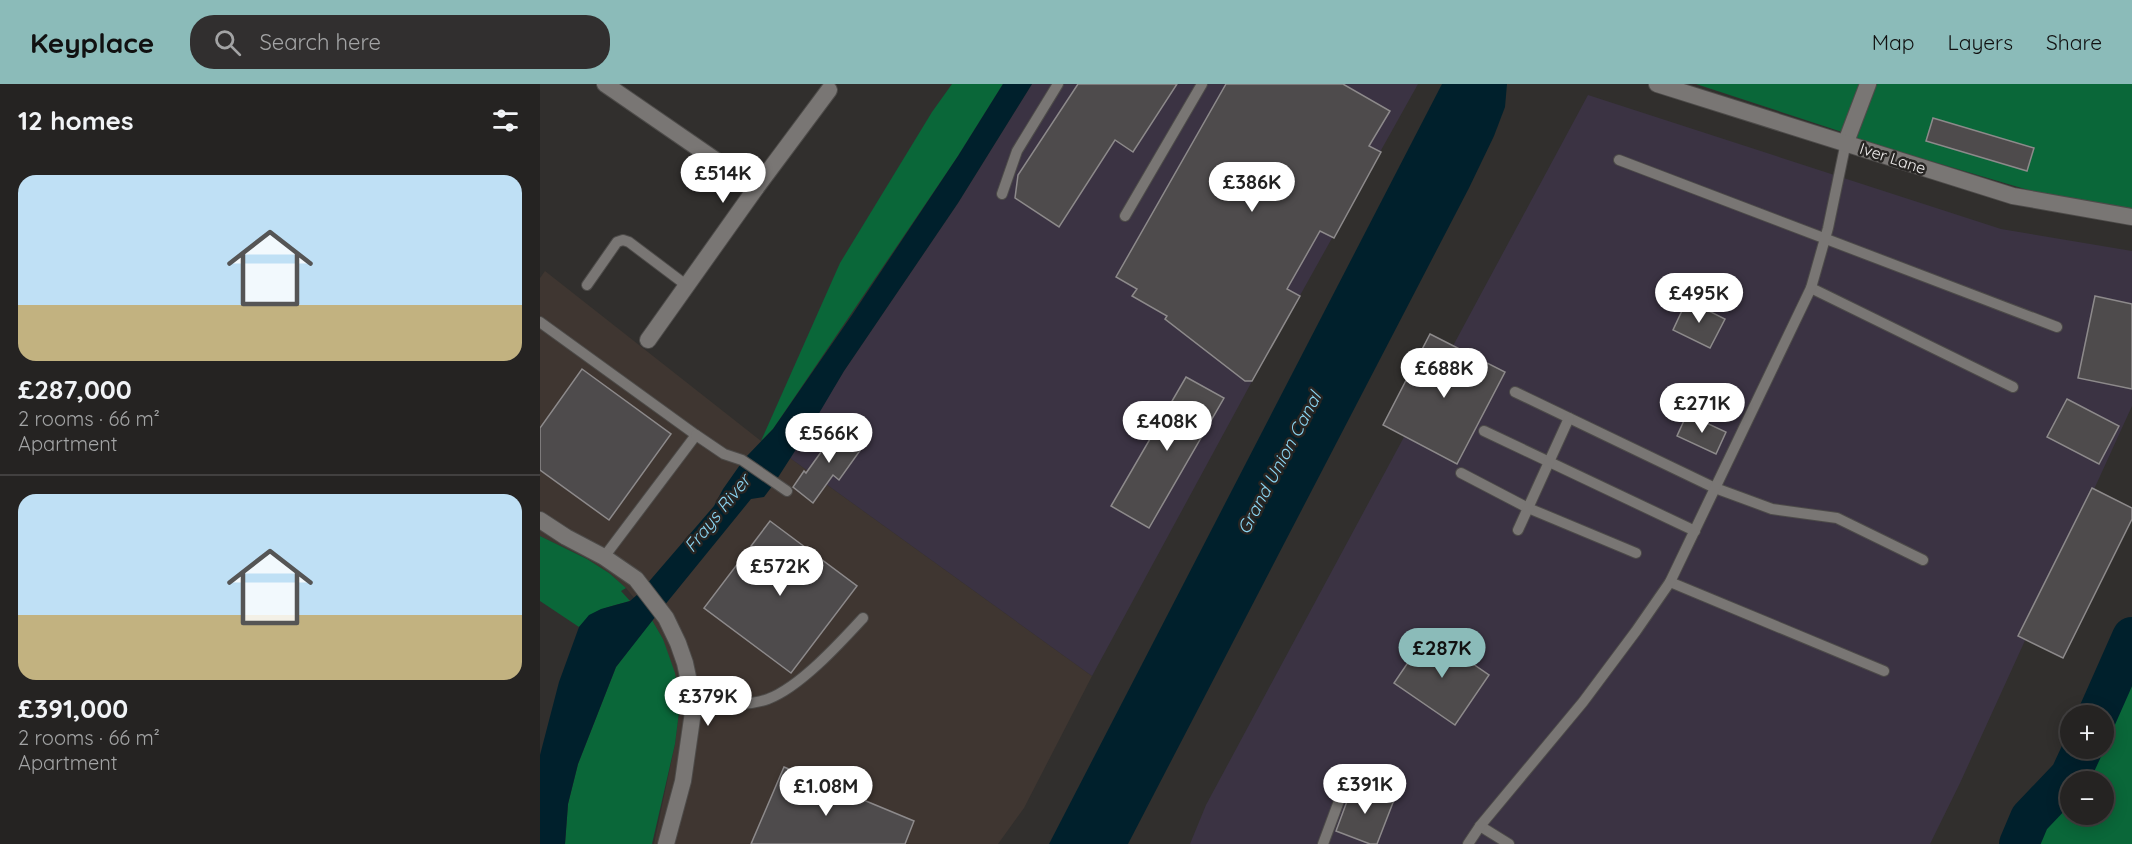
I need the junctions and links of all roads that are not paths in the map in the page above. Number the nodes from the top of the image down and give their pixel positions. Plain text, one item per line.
1 (605, 84) edge
2 (1058, 84) edge
3 (1202, 84) edge
4 (1657, 84) edge
5 (1868, 84) edge
6 (830, 90) dead end
7 (1846, 142) junction
8 (1619, 160) dead end
9 (756, 188) junction
10 (1002, 194) dead end
11 (1125, 216) dead end
12 (2132, 218) edge
13 (1825, 238) junction
14 (587, 285) dead end
15 (686, 285) junction
16 (1811, 288) junction
17 (540, 322) edge
18 (2057, 327) dead end
19 (648, 340) dead end
20 (2013, 387) dead end
21 (1515, 392) dead end
22 (1569, 418) junction
23 (1484, 431) dead end
24 (696, 435) junction
25 (1549, 461) junction
26 (1461, 473) dead end
27 (1715, 488) junction
28 (787, 491) dead end
29 (1528, 508) junction
30 (540, 520) edge
31 (1518, 530) dead end
32 (1695, 531) junction
33 (1636, 553) dead end
34 (604, 557) junction
35 (1923, 560) dead end
36 (1670, 582) junction
37 (863, 618) dead end
38 (1884, 671) dead end
39 (694, 705) junction
40 (1349, 774) dead end
41 (1480, 826) junction
42 (666, 844) edge
43 (1323, 844) edge
44 (1468, 844) edge
45 (1509, 844) edge

1 - 9 street
2 - 10 lane
3 - 11 lane
4 - 7 street, Iver Lane
5 - 7 street
6 - 9 street
7 - 12 street, Iver Lane
7 - 13 lane
8 - 13 lane
9 - 15 street
13 - 16 lane
13 - 18 lane
14 - 15 lane
15 - 19 street
16 - 20 lane
16 - 27 lane
17 - 24 lane
21 - 22 lane
22 - 25 lane
22 - 27 lane
23 - 25 lane
24 - 28 lane
24 - 34 lane
25 - 29 lane
25 - 32 lane
26 - 29 lane
27 - 32 lane
27 - 35 lane
29 - 31 lane
29 - 33 lane
30 - 34 street
32 - 36 lane
34 - 39 street
36 - 38 lane
36 - 41 lane
37 - 39 lane
39 - 42 street
40 - 43 lane
41 - 44 lane
41 - 45 lane

